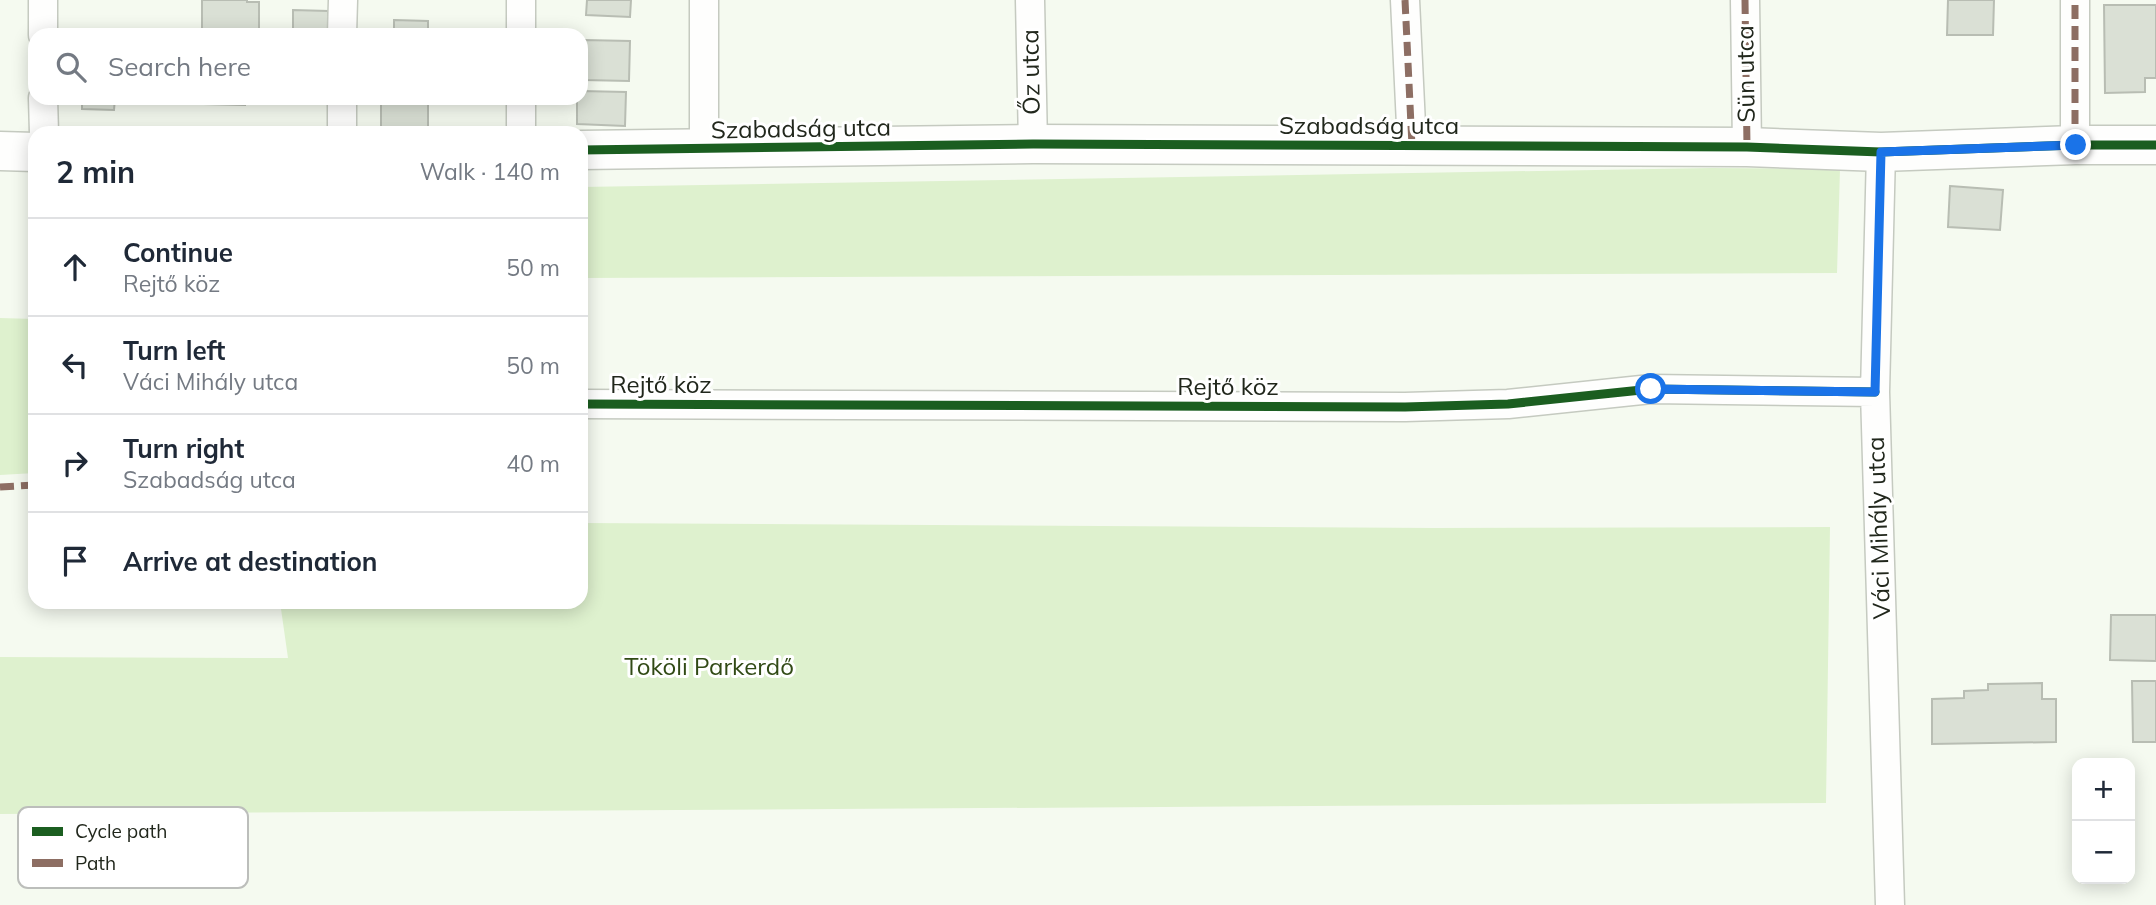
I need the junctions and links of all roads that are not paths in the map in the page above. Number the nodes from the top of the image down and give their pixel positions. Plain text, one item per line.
1 (43, 0) edge
2 (342, 0) edge
3 (515, 0) edge
4 (521, 0) edge
5 (704, 0) edge
6 (1030, 0) edge
7 (1405, 0) edge
8 (1745, 0) edge
9 (2076, 0) edge
10 (43, 28) edge
11 (342, 28) edge
12 (515, 28) edge
13 (521, 28) edge
14 (43, 105) edge
15 (342, 105) edge
16 (515, 105) edge
17 (521, 105) edge
18 (44, 126) edge
19 (342, 126) edge
20 (514, 126) edge
21 (521, 126) edge
22 (1032, 144) junction
23 (2076, 145) junction
24 (2156, 145) edge
25 (1412, 146) junction
26 (1747, 147) junction
27 (588, 150) edge
28 (704, 150) junction
29 (0, 151) edge
30 (28, 152) edge
31 (1881, 152) junction
32 (1875, 392) junction
33 (588, 404) edge
34 (1890, 905) edge

1 - 10 street
2 - 11 street
3 - 12 street
4 - 13 street
5 - 28 street
6 - 22 street, Őz utca
7 - 25 street
8 - 26 street, Sün utca
9 - 23 street
14 - 18 street
15 - 19 street
16 - 20 street
17 - 21 street
22 - 25 street, Szabadság utca
22 - 28 street, Szabadság utca
23 - 24 street, Szabadság utca
23 - 31 street, Szabadság utca
25 - 26 street, Szabadság utca
26 - 31 street, Szabadság utca
27 - 28 street, Szabadság utca
29 - 30 street
31 - 32 street, Váci Mihály utca
32 - 33 street, Rejtő köz
32 - 34 street, Váci Mihály utca

